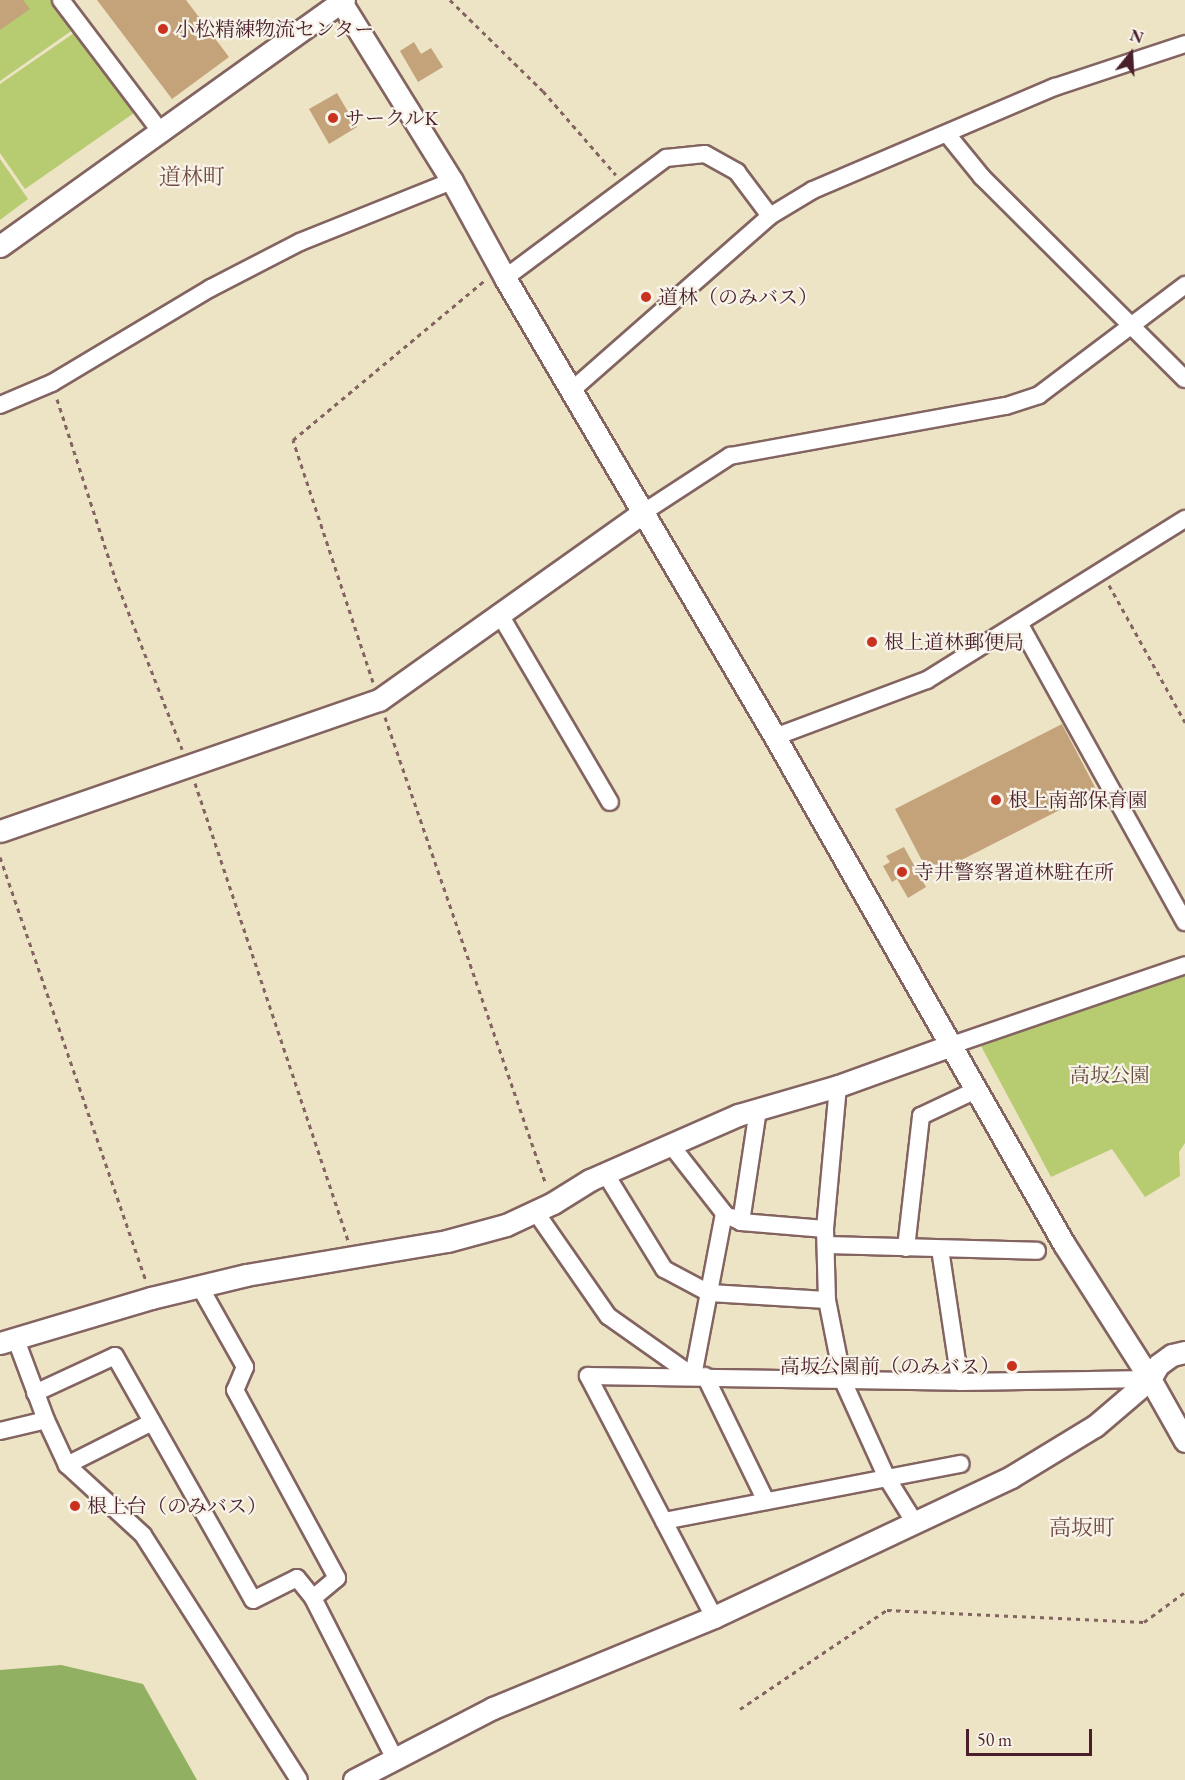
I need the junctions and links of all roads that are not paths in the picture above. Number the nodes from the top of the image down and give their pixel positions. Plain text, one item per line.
1 (61, 0) edge
2 (342, 1) edge
3 (1185, 44) edge
4 (160, 131) junction
5 (947, 134) junction
6 (452, 181) junction
7 (770, 216) junction
8 (0, 246) edge
9 (502, 273) junction
10 (1185, 285) edge
11 (1133, 326) junction
12 (1185, 379) edge
13 (572, 390) junction
14 (0, 405) edge
15 (644, 512) junction
16 (1185, 519) edge
17 (499, 613) junction
18 (1019, 623) junction
19 (775, 737) junction
20 (610, 802) dead end
21 (0, 831) edge
22 (1185, 922) edge
23 (1185, 965) edge
24 (952, 1045) junction
25 (838, 1086) junction
26 (976, 1090) junction
27 (758, 1109) junction
28 (670, 1143) junction
29 (605, 1173) junction
30 (544, 1207) junction
31 (724, 1213) junction
32 (741, 1222) junction
33 (825, 1237) junction
34 (906, 1248) junction
35 (940, 1249) junction
36 (1037, 1251) dead end
37 (200, 1287) junction
38 (709, 1293) junction
39 (827, 1300) junction
40 (8, 1340) edge
41 (1185, 1352) edge
42 (699, 1376) junction
43 (1150, 1379) junction
44 (843, 1381) junction
45 (960, 1382) junction
46 (35, 1392) junction
47 (46, 1420) junction
48 (152, 1422) junction
49 (0, 1431) edge
50 (1185, 1441) edge
51 (961, 1464) dead end
52 (67, 1465) junction
53 (887, 1478) junction
54 (766, 1502) junction
55 (664, 1521) junction
56 (915, 1523) junction
57 (313, 1598) junction
58 (714, 1617) junction
59 (395, 1759) junction
60 (299, 1780) edge
61 (354, 1780) edge

1 - 4 street
2 - 4 street
2 - 6 street
3 - 5 street
4 - 8 street
5 - 7 street
5 - 11 street
6 - 9 street
6 - 14 street
7 - 9 street
7 - 13 street
9 - 13 street
10 - 11 street
11 - 12 street
11 - 15 street
13 - 15 street
15 - 17 street
15 - 19 street
16 - 18 street
17 - 20 street
17 - 21 street
18 - 19 street
18 - 22 street
19 - 24 street
23 - 24 street
24 - 25 street
24 - 26 street
25 - 27 street
25 - 33 street
26 - 34 street
26 - 43 street
27 - 28 street
27 - 32 street
28 - 29 street
28 - 31 street
29 - 30 street
29 - 38 street
30 - 37 street
30 - 42 street
31 - 32 street
31 - 38 street
32 - 33 street
33 - 34 street
33 - 39 street
34 - 35 street
35 - 36 street
35 - 45 street
37 - 40 street
37 - 57 street
38 - 39 street
38 - 42 street
39 - 44 street
40 - 46 street
41 - 43 street
42 - 44 street
42 - 54 street
42 - 55 street
43 - 45 street
43 - 50 street
43 - 56 street
44 - 45 street
44 - 53 street
46 - 47 street
46 - 48 street
47 - 49 street
47 - 52 street
48 - 52 street
48 - 57 street
51 - 53 street
52 - 60 street
53 - 54 street
53 - 56 street
54 - 55 street
55 - 58 street
56 - 58 street
57 - 59 street
58 - 59 street
59 - 61 street

